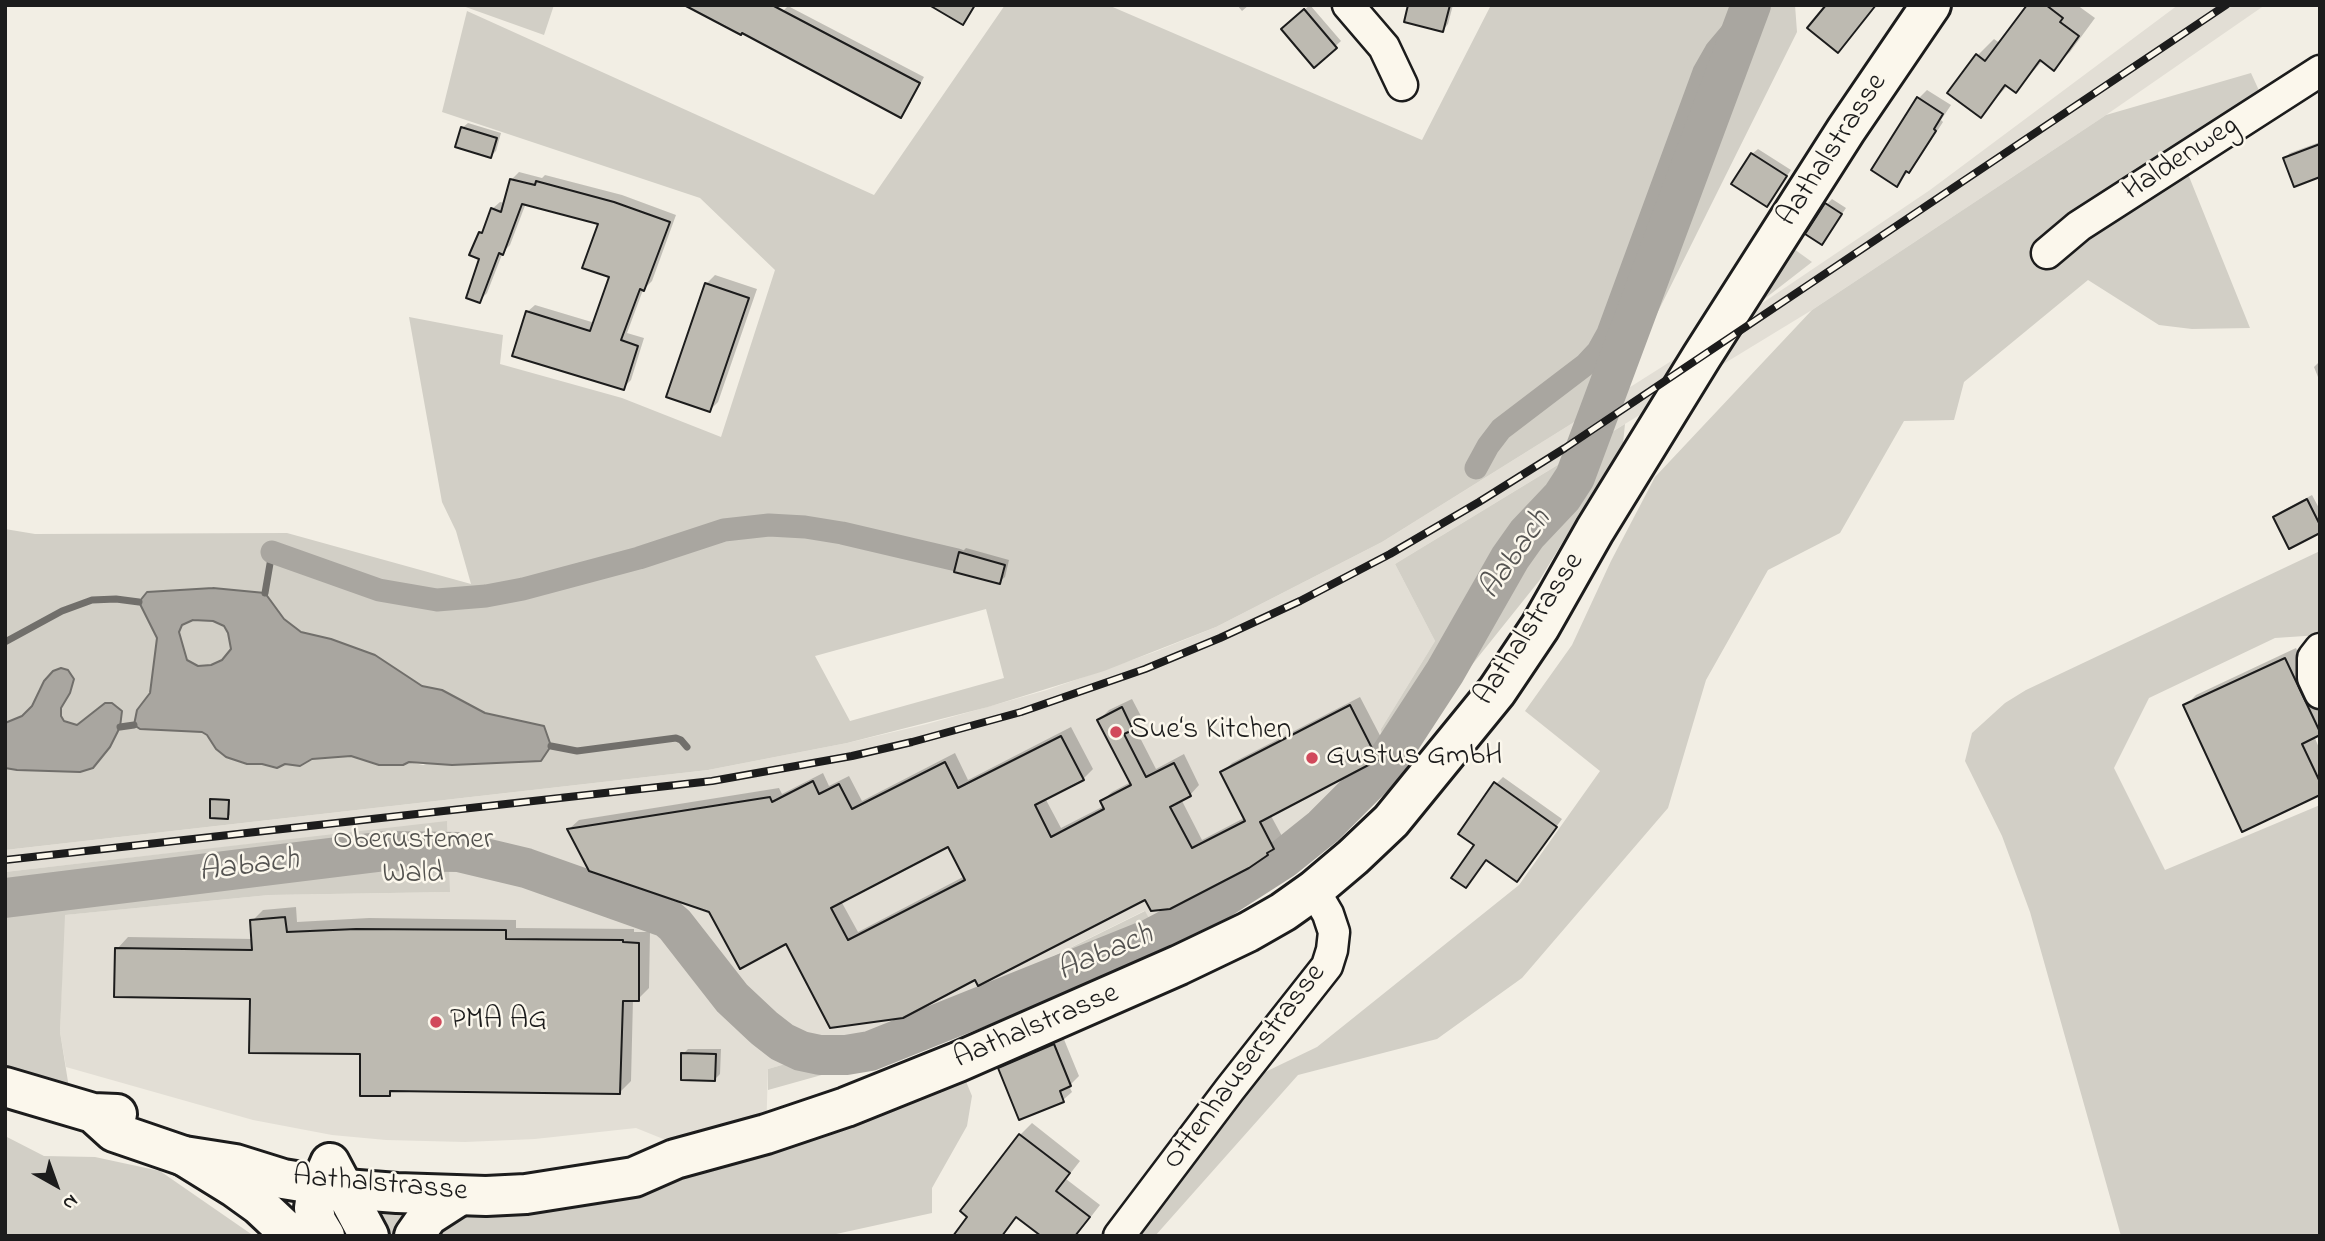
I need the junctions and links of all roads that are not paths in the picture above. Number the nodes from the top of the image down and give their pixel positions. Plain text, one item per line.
1 (1348, 5) edge
2 (1931, 5) edge
3 (2320, 71) edge
4 (1402, 85) dead end
5 (2047, 253) dead end
6 (2320, 649) edge
7 (2320, 692) edge
8 (1314, 890) junction
9 (5, 1087) edge
10 (93, 1113) junction
11 (184, 1156) junction
12 (675, 1159) junction
13 (331, 1179) junction
14 (459, 1196) junction
15 (292, 1236) edge
16 (325, 1236) edge
17 (369, 1236) edge
18 (414, 1236) edge
19 (1119, 1236) edge

1 - 4 street
2 - 8 main road, Aathalstrasse
3 - 5 street, Haldenweg
6 - 7 street
8 - 12 main road, Aathalstrasse
8 - 19 street, Ottenhauserstrasse
9 - 10 main road, Aathalstrasse
10 - 11 main road, Aathalstrasse
10 - 13 main road, Aathalstrasse
11 - 13 main road, Aathalstrasse
11 - 15 main road
12 - 13 main road, Aathalstrasse
12 - 14 main road, Aathalstrasse
13 - 14 main road, Aathalstrasse
13 - 16 main road
13 - 17 main road
14 - 18 main road

